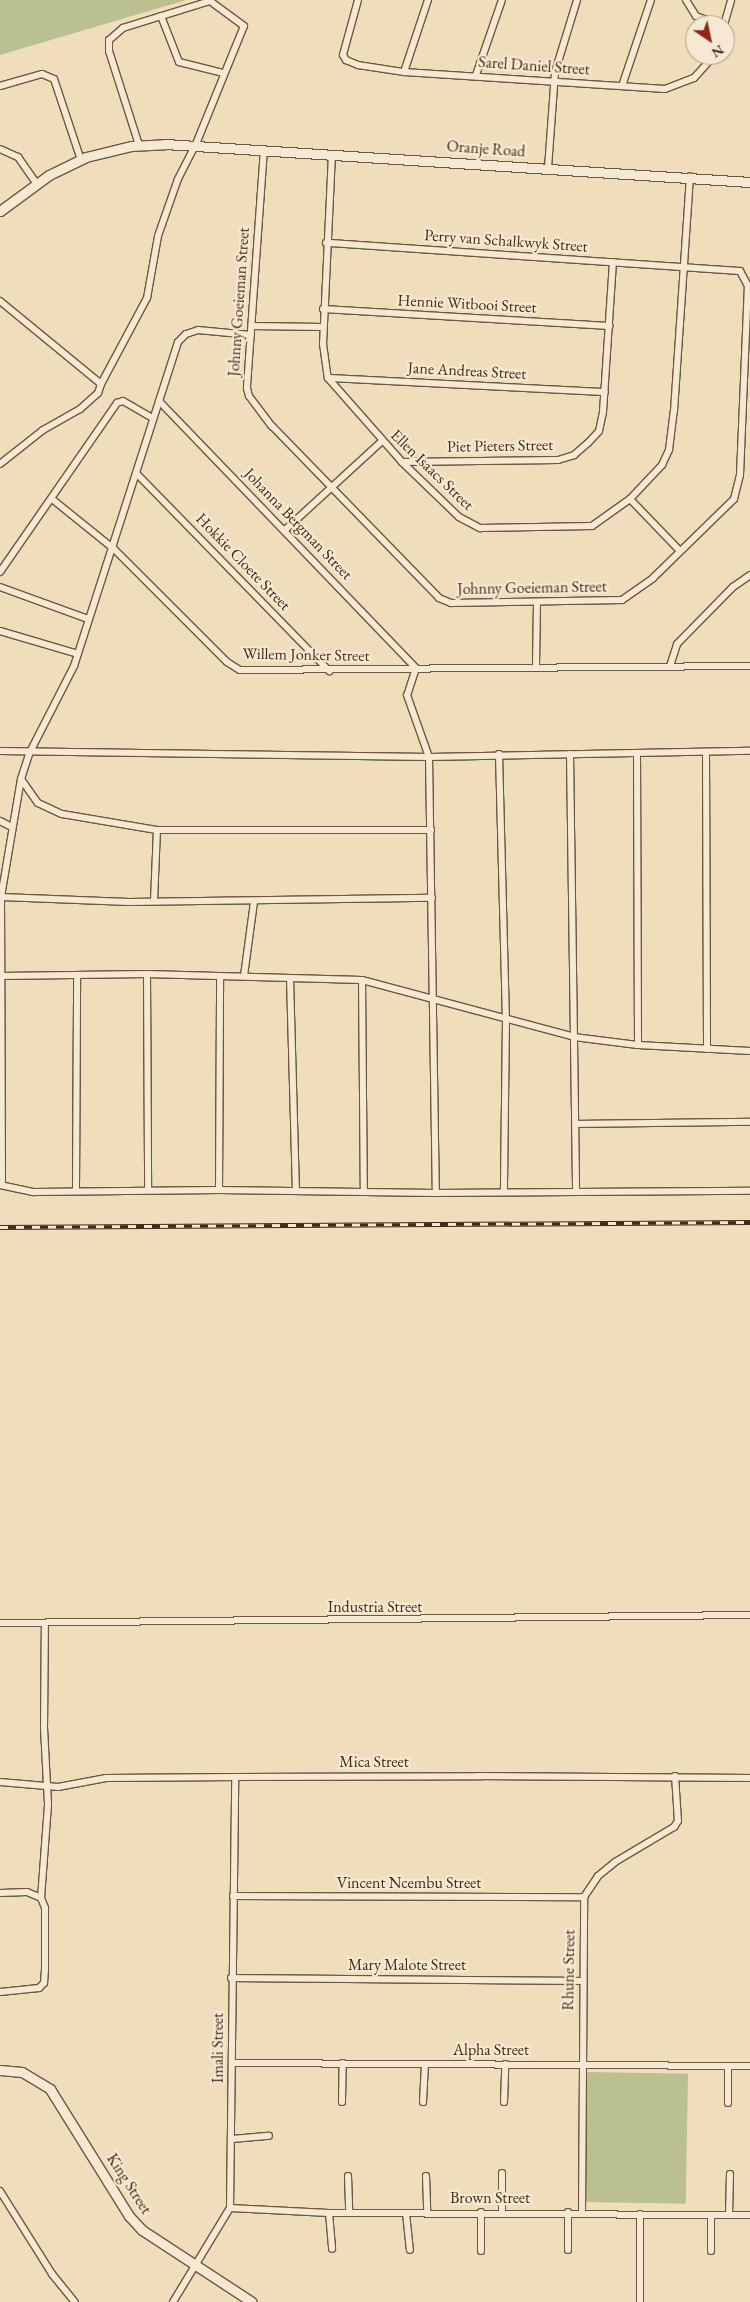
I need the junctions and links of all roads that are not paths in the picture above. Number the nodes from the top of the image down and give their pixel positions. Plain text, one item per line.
1 (358, 0) edge
2 (428, 0) edge
3 (502, 0) edge
4 (577, 0) edge
5 (651, 0) edge
6 (686, 0) edge
7 (732, 0) edge
8 (695, 15) edge
9 (727, 15) edge
10 (162, 16) junction
11 (341, 62) dead end
12 (707, 65) edge
13 (404, 72) junction
14 (223, 73) junction
15 (476, 75) junction
16 (553, 82) junction
17 (0, 86) edge
18 (622, 86) junction
19 (196, 144) junction
20 (139, 145) junction
21 (0, 149) edge
22 (264, 149) junction
23 (332, 154) junction
24 (81, 160) junction
25 (548, 168) junction
26 (690, 177) junction
27 (750, 182) edge
28 (36, 183) junction
29 (0, 210) edge
30 (326, 243) junction
31 (613, 262) junction
32 (684, 265) junction
33 (0, 301) edge
34 (323, 309) junction
35 (749, 311) edge
36 (252, 326) junction
37 (609, 326) junction
38 (323, 327) junction
39 (251, 335) junction
40 (328, 378) junction
41 (101, 384) junction
42 (604, 392) junction
43 (159, 401) junction
44 (153, 418) junction
45 (382, 441) junction
46 (402, 462) junction
47 (0, 464) edge
48 (136, 473) junction
49 (330, 487) junction
50 (52, 499) junction
51 (630, 499) junction
52 (285, 530) junction
53 (114, 549) junction
54 (680, 551) junction
55 (0, 572) edge
56 (750, 575) edge
57 (0, 587) edge
58 (537, 602) junction
59 (88, 619) junction
60 (0, 631) edge
61 (78, 654) junction
62 (536, 666) junction
63 (670, 666) junction
64 (750, 666) edge
65 (416, 668) junction
66 (329, 671) junction
67 (0, 751) edge
68 (750, 751) edge
69 (706, 752) junction
70 (637, 753) junction
71 (30, 754) junction
72 (499, 754) junction
73 (570, 754) junction
74 (429, 757) junction
75 (21, 779) junction
76 (0, 821) edge
77 (10, 826) junction
78 (157, 830) junction
79 (431, 830) junction
80 (1, 897) edge
81 (432, 898) junction
82 (154, 901) junction
83 (254, 902) junction
84 (147, 974) junction
85 (77, 975) junction
86 (0, 976) edge
87 (220, 976) junction
88 (244, 976) junction
89 (290, 978) junction
90 (362, 980) junction
91 (434, 1001) junction
92 (506, 1020) junction
93 (574, 1037) junction
94 (638, 1045) junction
95 (707, 1049) junction
96 (750, 1051) edge
97 (0, 1120) edge
98 (750, 1122) edge
99 (576, 1124) junction
100 (1, 1185) edge
101 (76, 1190) junction
102 (148, 1190) junction
103 (219, 1190) junction
104 (296, 1190) junction
105 (364, 1190) junction
106 (576, 1191) junction
107 (750, 1191) edge
108 (504, 1192) junction
109 (436, 1193) junction
110 (750, 1614) edge
111 (0, 1623) edge
112 (45, 1623) junction
113 (675, 1776) junction
114 (235, 1777) junction
115 (750, 1778) edge
116 (0, 1782) edge
117 (46, 1787) junction
118 (0, 1893) edge
119 (233, 1896) junction
120 (584, 1897) junction
121 (41, 1898) junction
122 (231, 1978) junction
123 (582, 1981) junction
124 (0, 1992) edge
125 (232, 2063) junction
126 (342, 2063) junction
127 (425, 2064) junction
128 (505, 2064) junction
129 (582, 2065) junction
130 (728, 2066) junction
131 (750, 2066) edge
132 (0, 2070) edge
133 (342, 2102) dead end
134 (423, 2102) dead end
135 (504, 2102) dead end
136 (728, 2103) dead end
137 (269, 2136) dead end
138 (232, 2139) junction
139 (502, 2173) dead end
140 (730, 2174) dead end
141 (348, 2176) dead end
142 (426, 2176) dead end
143 (0, 2191) edge
144 (230, 2208) junction
145 (426, 2212) junction
146 (481, 2212) junction
147 (502, 2212) junction
148 (568, 2212) junction
149 (582, 2212) junction
150 (329, 2213) junction
151 (349, 2213) junction
152 (406, 2213) junction
153 (640, 2214) junction
154 (711, 2214) junction
155 (729, 2215) junction
156 (750, 2215) edge
157 (332, 2249) dead end
158 (410, 2250) dead end
159 (568, 2250) dead end
160 (481, 2251) dead end
161 (711, 2252) dead end
162 (197, 2264) junction
163 (75, 2302) edge
164 (173, 2302) edge
165 (252, 2302) edge
166 (640, 2302) edge

1 - 11 street
1 - 13 street, Sarel Daniel Street
2 - 13 street
3 - 15 street
4 - 16 street
5 - 18 street
6 - 8 street
7 - 9 street
10 - 14 street
10 - 14 street
10 - 20 street
12 - 18 street, Sarel Daniel Street
13 - 15 street, Sarel Daniel Street
14 - 19 street
15 - 16 street, Sarel Daniel Street
16 - 18 street, Sarel Daniel Street
16 - 25 street
17 - 24 street
19 - 20 street, Oranje Road
19 - 22 street, Oranje Road
19 - 41 street
20 - 24 street, Oranje Road
21 - 28 street
22 - 23 street, Oranje Road
22 - 36 street, Johnny Goeieman Street
23 - 25 street, Oranje Road
23 - 30 street
24 - 28 street, Oranje Road
25 - 26 street, Oranje Road
26 - 27 street, Oranje Road
26 - 32 street, Ellen Isaacs Street
28 - 29 street, Oranje Road
30 - 31 street, Perry van Schalkwyk Street
30 - 34 street
31 - 32 street, Perry van Schalkwyk Street
31 - 37 street, Piet Pieters Street
32 - 35 street, Johnny Goeieman Street
32 - 51 street, Ellen Isaacs Street
33 - 41 street
34 - 37 street, Hennie Witbooi Street
34 - 38 street
35 - 54 street, Johnny Goeieman Street
36 - 38 street
36 - 39 street, Johnny Goeieman Street
37 - 42 street, Piet Pieters Street
38 - 40 street
39 - 43 street
39 - 49 street, Johnny Goeieman Street
40 - 42 street, Jane Andreas Street
40 - 45 street, Ellen Isaacs Street
41 - 47 street
42 - 46 street, Piet Pieters Street
43 - 44 street
43 - 52 street, Johanna Bergman Street
44 - 48 street
44 - 50 street
45 - 46 street, Ellen Isaacs Street
45 - 49 street
46 - 51 street, Ellen Isaacs Street
48 - 53 street
48 - 66 street, Hokkie Cloete Street
49 - 52 street
49 - 58 street, Johnny Goeieman Street
50 - 53 street, Willem Jonker Street
50 - 55 street
51 - 54 street
52 - 65 street, Johanna Bergman Street
53 - 59 street
53 - 66 street, Willem Jonker Street
54 - 58 street, Johnny Goeieman Street
56 - 63 street
57 - 59 street
58 - 62 street
59 - 61 street
60 - 61 street
61 - 71 street
62 - 63 street, Willem Jonker Street
62 - 65 street, Willem Jonker Street
63 - 64 street, Willem Jonker Street
65 - 66 street, Willem Jonker Street
65 - 74 street
67 - 71 street
68 - 69 street
69 - 70 street
69 - 95 street
70 - 73 street
70 - 94 street
71 - 74 street
71 - 75 street
72 - 73 street
72 - 74 street
72 - 92 street
73 - 93 street
74 - 79 street
75 - 77 street
75 - 78 street
76 - 77 street
77 - 80 street
78 - 79 street
78 - 82 street
79 - 81 street
80 - 82 street
80 - 86 street
81 - 83 street
81 - 91 street
82 - 83 street
83 - 88 street
84 - 85 street
84 - 87 street
84 - 102 street
85 - 86 street
85 - 101 street
86 - 97 street
87 - 88 street
87 - 103 street
88 - 89 street
89 - 90 street
89 - 104 street
90 - 91 street
90 - 105 street
91 - 92 street
91 - 109 street
92 - 93 street
92 - 108 street
93 - 94 street
93 - 99 street
94 - 95 street
95 - 96 street
97 - 100 street
98 - 99 street
99 - 106 street
100 - 101 street
101 - 102 street
102 - 103 street
103 - 104 street
104 - 105 street
105 - 109 street
106 - 107 street
106 - 108 street
108 - 109 street
110 - 112 street, Industria Street
111 - 112 street, Industria Street
112 - 117 street
113 - 114 street, Mica Street
113 - 115 street, Mica Street
113 - 120 street
114 - 117 street, Mica Street
114 - 119 street, Imali Street
116 - 117 street, Mica Street
117 - 121 street
118 - 121 street
119 - 120 street, Vincent Ncembu Street
119 - 122 street, Imali Street
120 - 123 street, Rhune Street
121 - 124 street
122 - 123 street, Mary Malote Street
122 - 125 street, Imali Street
123 - 129 street, Rhune Street
125 - 126 street, Alpha Street
125 - 138 street, Imali Street
126 - 127 street, Alpha Street
126 - 133 street
127 - 128 street, Alpha Street
127 - 134 street
128 - 129 street, Alpha Street
128 - 135 street
129 - 130 street, Alpha Street
129 - 149 street, Rhune Street
130 - 131 street, Alpha Street
130 - 136 street
132 - 162 street, King Street
137 - 138 street
138 - 144 street, Imali Street
139 - 147 street
140 - 155 street
141 - 151 street
142 - 145 street
143 - 163 street
144 - 150 street, Brown Street
144 - 162 street, Imali Street
145 - 146 street, Brown Street
145 - 152 street, Brown Street
146 - 147 street, Brown Street
146 - 160 street
147 - 148 street, Brown Street
148 - 149 street, Brown Street
148 - 159 street
149 - 153 street, Brown Street
150 - 151 street, Brown Street
150 - 157 street
151 - 152 street, Brown Street
152 - 158 street
153 - 154 street, Brown Street
153 - 166 street
154 - 155 street, Brown Street
154 - 161 street
155 - 156 street, Brown Street
162 - 164 street, Imali Street
162 - 165 street, King Street

